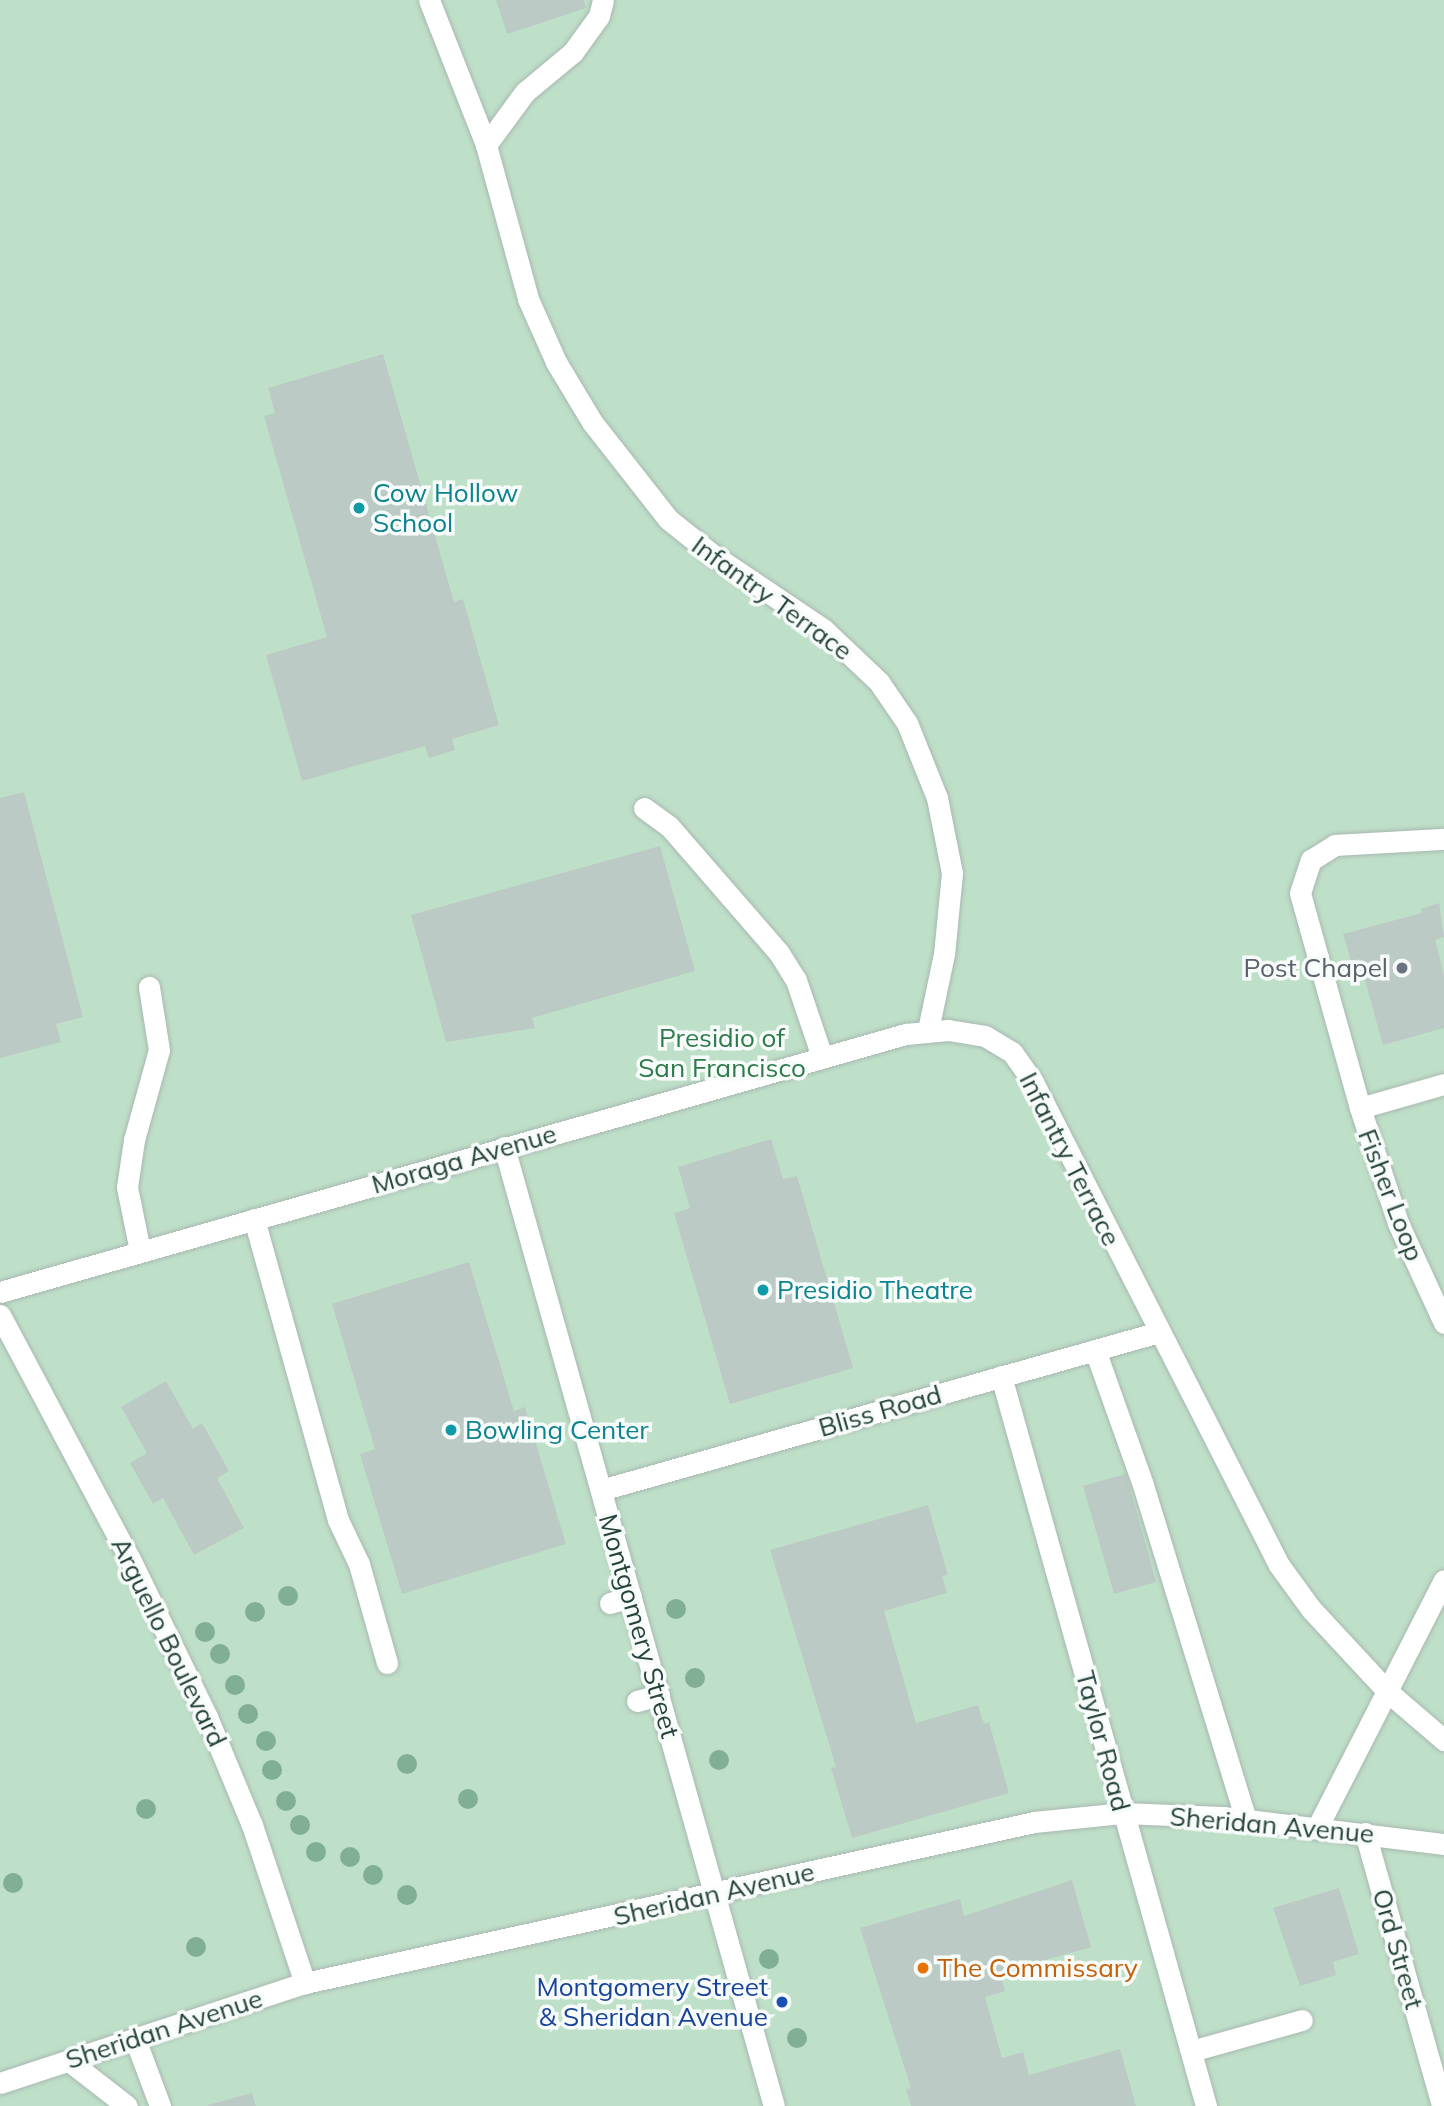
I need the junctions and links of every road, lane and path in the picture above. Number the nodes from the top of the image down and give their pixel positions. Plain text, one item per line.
1 (429, 0) edge
2 (603, 0) edge
3 (486, 145) junction
4 (644, 808) dead end
5 (1444, 839) edge
6 (149, 986) dead end
7 (928, 1030) junction
8 (822, 1057) junction
9 (1444, 1084) edge
10 (1360, 1108) junction
11 (504, 1147) junction
12 (254, 1219) junction
13 (140, 1251) junction
14 (0, 1292) edge
15 (0, 1315) edge
16 (1444, 1324) edge
17 (1159, 1332) junction
18 (1095, 1350) junction
19 (1001, 1376) junction
20 (601, 1490) junction
21 (1444, 1580) edge
22 (631, 1597) junction
23 (610, 1603) dead end
24 (387, 1663) dead end
25 (1388, 1692) junction
26 (659, 1695) junction
27 (637, 1701) dead end
28 (1444, 1740) edge
29 (1122, 1813) junction
30 (1246, 1819) junction
31 (1318, 1826) junction
32 (1365, 1833) junction
33 (1444, 1844) edge
34 (714, 1893) junction
35 (305, 1983) junction
36 (1302, 2020) dead end
37 (135, 2039) junction
38 (1191, 2051) junction
39 (69, 2061) junction
40 (0, 2083) edge
41 (127, 2106) edge
42 (160, 2106) edge
43 (774, 2106) edge
44 (1206, 2106) edge
45 (1443, 2106) edge

1 - 3 street, Infantry Terrace
2 - 3 street
3 - 7 street, Infantry Terrace
4 - 8 street
5 - 10 street
6 - 13 street
7 - 8 street, Moraga Avenue
7 - 17 street, Infantry Terrace
8 - 11 street, Moraga Avenue
9 - 10 street, Fisher Loop
10 - 16 street, Fisher Loop
11 - 12 street, Moraga Avenue
11 - 20 street, Montgomery Street
12 - 13 street, Moraga Avenue
12 - 24 street
13 - 14 street, Moraga Avenue
15 - 35 street, Arguello Boulevard
17 - 18 street, Bliss Road
17 - 25 street, Infantry Terrace
18 - 19 street, Bliss Road
18 - 30 street
19 - 20 street, Bliss Road
19 - 29 street, Taylor Road
20 - 22 street, Montgomery Street
21 - 25 street
22 - 23 street
22 - 26 street, Montgomery Street
25 - 28 street, Infantry Terrace
25 - 31 street
26 - 27 street
26 - 34 street, Montgomery Street
29 - 30 street, Sheridan Avenue
29 - 34 street, Sheridan Avenue
29 - 38 street, Taylor Road
30 - 31 street, Sheridan Avenue
31 - 32 street, Sheridan Avenue
32 - 33 street, Sheridan Avenue
32 - 45 street, Ord Street
34 - 35 street, Sheridan Avenue
34 - 43 street, Montgomery Street
35 - 37 street, Sheridan Avenue
36 - 38 street
37 - 39 street, Sheridan Avenue
37 - 42 street
38 - 44 street, Taylor Road
39 - 40 street, Sheridan Avenue
39 - 41 street

